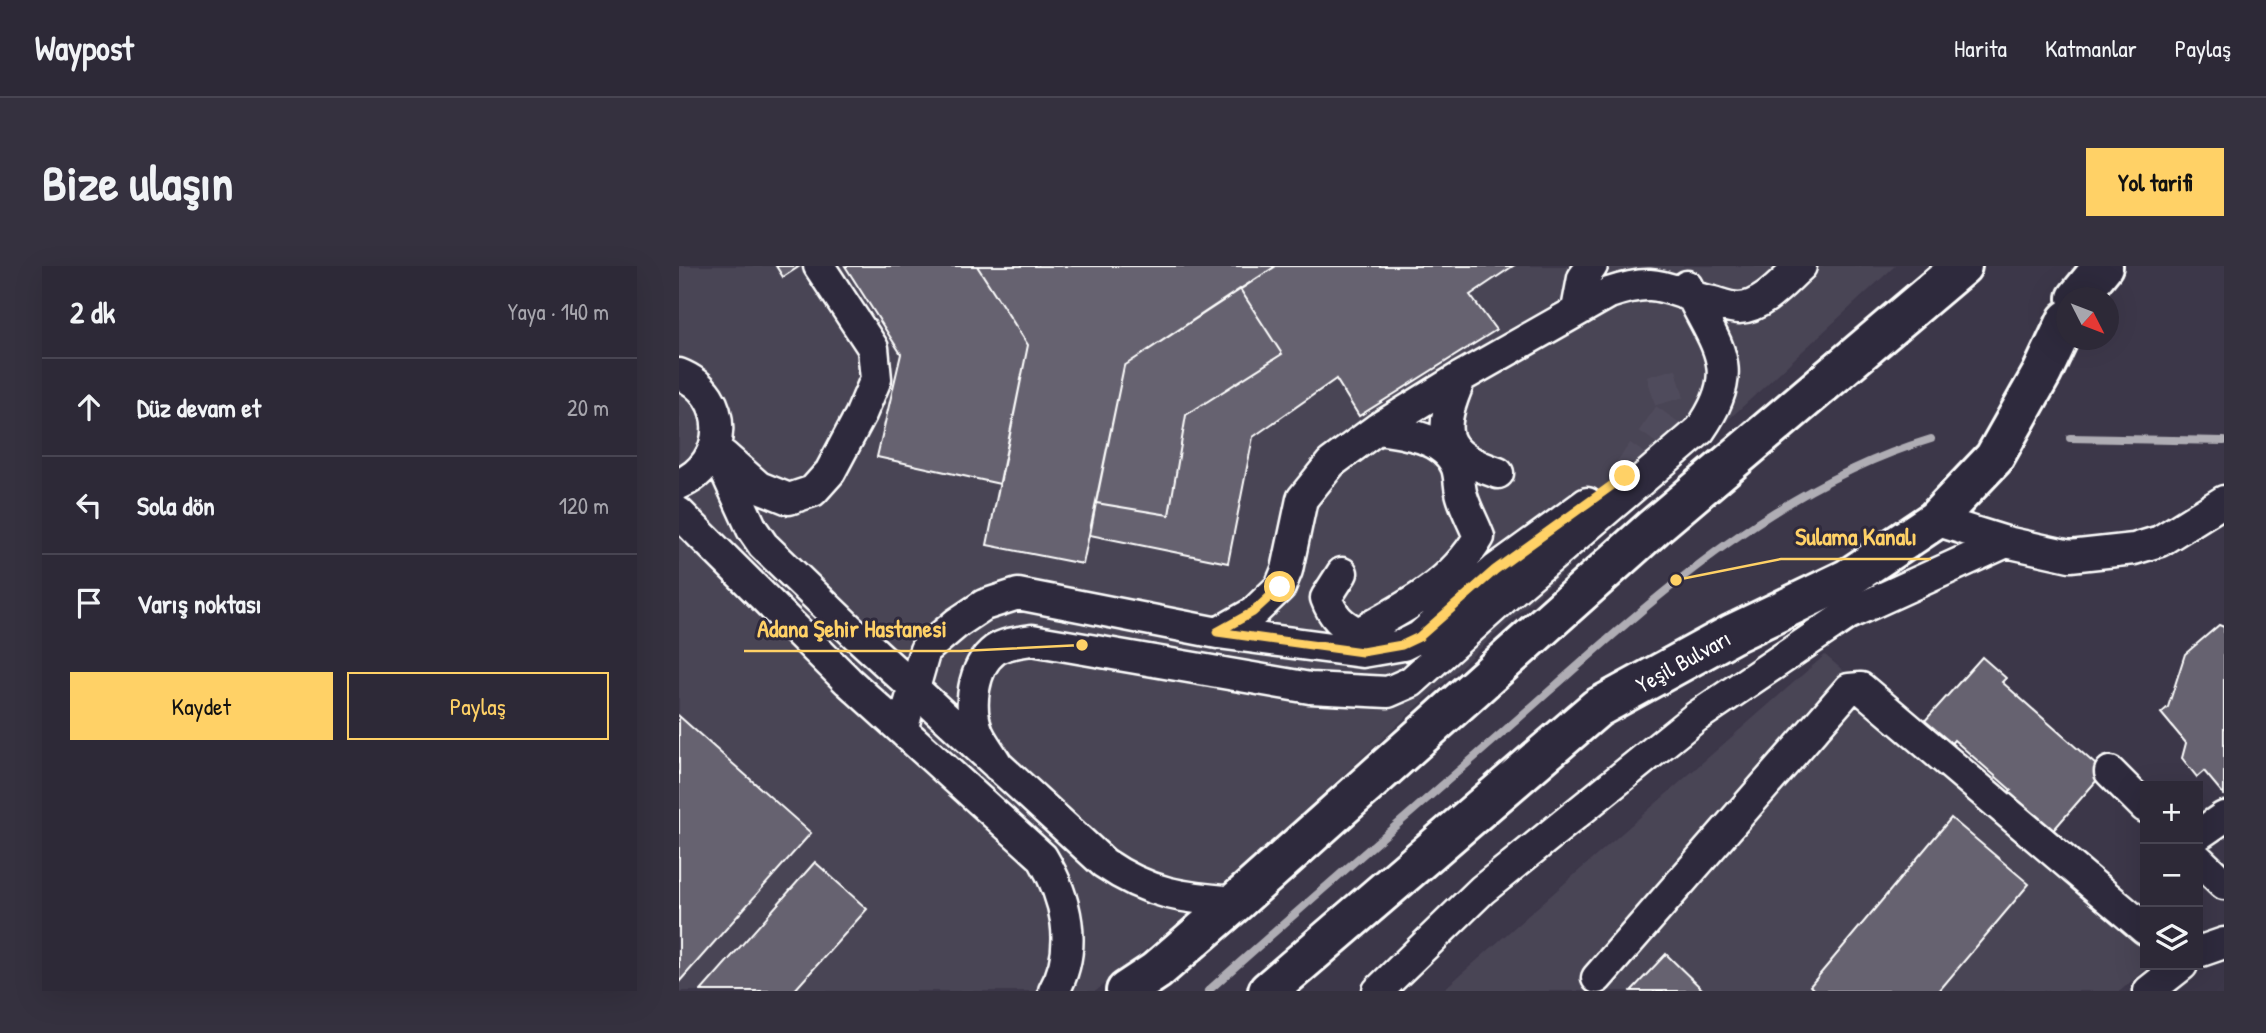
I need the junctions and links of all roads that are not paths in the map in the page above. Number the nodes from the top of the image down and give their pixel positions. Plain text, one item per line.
1 (819, 266) edge
2 (1592, 266) edge
3 (1672, 266) edge
4 (1801, 266) edge
5 (1962, 266) edge
6 (2103, 266) edge
7 (2086, 287) edge
8 (1692, 297) junction
9 (1577, 310) junction
10 (2056, 343) edge
11 (679, 374) edge
12 (1461, 377) junction
13 (1377, 429) junction
14 (715, 448) junction
15 (1498, 473) dead end
16 (1625, 476) tunnel mouth
17 (679, 484) edge
18 (2224, 501) edge
19 (679, 513) edge
20 (1935, 520) junction
21 (2006, 542) junction
22 (1342, 573) dead end
23 (1217, 632) junction
24 (913, 687) junction
25 (902, 730) junction
26 (998, 766) junction
27 (2110, 772) dead end
28 (2140, 802) edge
29 (2224, 817) edge
30 (2203, 832) edge
31 (2203, 864) edge
32 (2224, 884) edge
33 (1236, 902) junction
34 (2140, 925) edge
35 (2224, 943) edge
36 (2203, 950) edge
37 (2176, 970) edge
38 (1597, 978) dead end
39 (1054, 991) edge
40 (1126, 991) edge
41 (1268, 991) edge
42 (1378, 991) edge
43 (2149, 991) edge

1 - 14 street
2 - 9 street
3 - 8 street
4 - 8 street
5 - 33 main road
6 - 7 main road
8 - 9 street
8 - 26 street
9 - 12 street
10 - 20 main road, Yeşil Bulvarı
11 - 14 street
12 - 13 street
12 - 15 street
13 - 22 street
13 - 23 street
14 - 17 street
14 - 24 street
16 - 23 street
18 - 21 street
19 - 25 street
20 - 21 street
20 - 41 main road, Yeşil Bulvarı
21 - 42 street
23 - 24 street
24 - 25 street
24 - 26 street
25 - 39 street
26 - 33 street
27 - 28 street
29 - 30 street
31 - 32 street
33 - 40 main road
34 - 38 street
35 - 36 street
37 - 43 street

